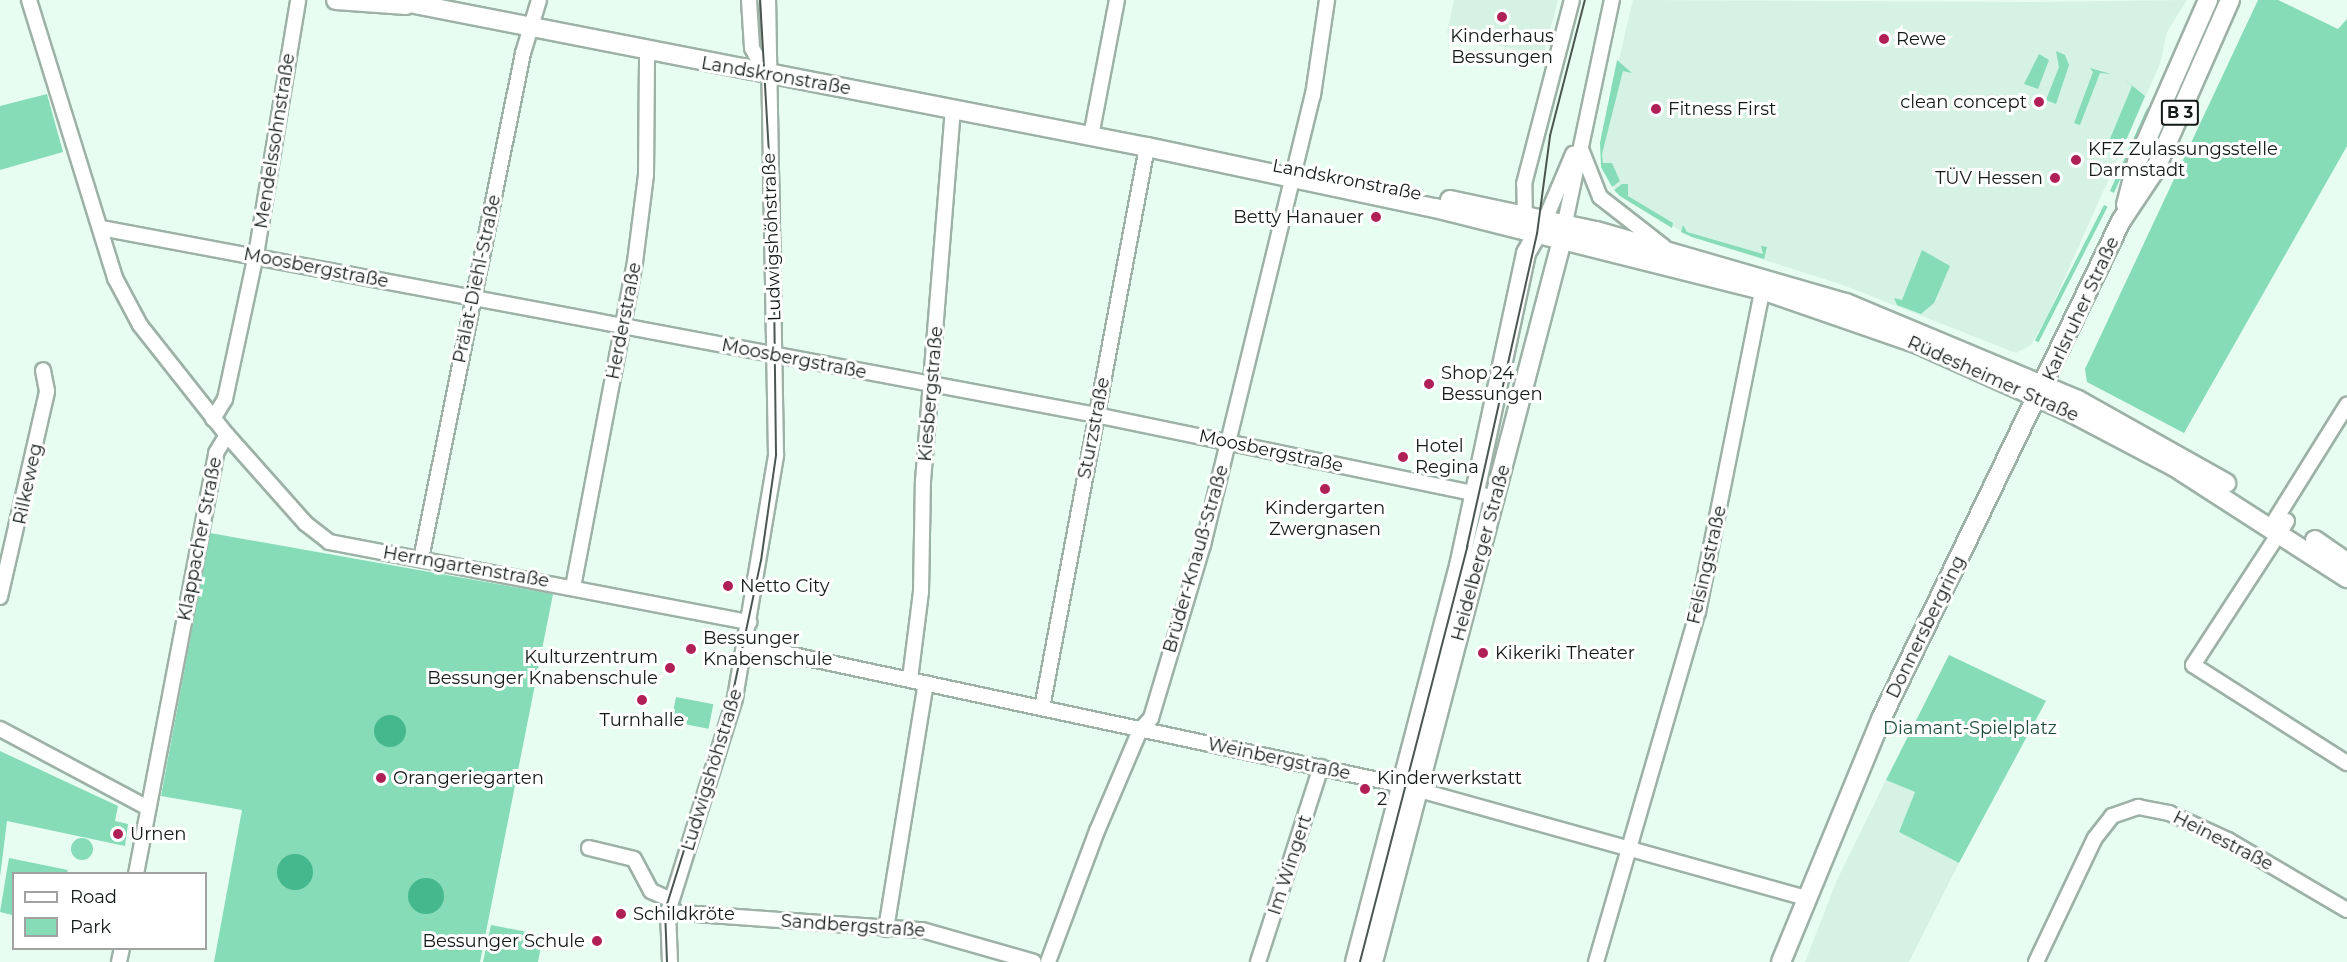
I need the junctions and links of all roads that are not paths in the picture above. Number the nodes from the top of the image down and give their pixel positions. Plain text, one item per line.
1 (29, 0) edge
2 (298, 0) edge
3 (336, 0) edge
4 (538, 0) edge
5 (749, 0) edge
6 (768, 0) edge
7 (1117, 0) edge
8 (1327, 0) edge
9 (1572, 0) edge
10 (1612, 0) edge
11 (2208, 0) edge
12 (2230, 0) edge
13 (400, 3) edge
14 (529, 28) junction
15 (647, 52) junction
16 (766, 74) junction
17 (953, 109) junction
18 (1091, 136) junction
19 (1579, 141) junction
20 (1147, 147) junction
21 (1294, 176) junction
22 (2121, 222) junction
23 (1533, 225) junction
24 (101, 228) junction
25 (1564, 232) junction
26 (1668, 249) junction
27 (256, 255) junction
28 (1764, 283) junction
29 (472, 298) junction
30 (622, 327) junction
31 (775, 355) junction
32 (43, 370) dead end
33 (932, 385) junction
34 (2042, 391) junction
35 (2347, 405) edge
36 (1096, 415) junction
37 (213, 419) junction
38 (227, 435) junction
39 (1228, 443) junction
40 (1485, 495) junction
41 (2279, 523) junction
42 (421, 559) junction
43 (2347, 562) edge
44 (2347, 578) edge
45 (573, 587) junction
46 (0, 597) edge
47 (749, 622) junction
48 (746, 645) junction
49 (910, 679) junction
50 (926, 683) junction
51 (1042, 708) junction
52 (0, 729) edge
53 (1140, 730) junction
54 (2347, 763) edge
55 (1321, 767) junction
56 (1409, 787) junction
57 (148, 808) junction
58 (589, 848) dead end
59 (1631, 849) junction
60 (136, 872) edge
61 (1805, 898) junction
62 (670, 906) junction
63 (2347, 910) edge
64 (886, 929) junction
65 (670, 962) edge
66 (1034, 962) edge
67 (1048, 962) edge
68 (1258, 962) edge
69 (1355, 962) edge
70 (1373, 962) edge
71 (1596, 962) edge
72 (1781, 962) edge
73 (2036, 962) edge

1 - 24 street, Klappacher Straße
2 - 27 street, Mendelssohnstraße
3 - 13 main road, Landskronstraße
4 - 14 street, Prälat-Diehl-Straße
5 - 16 street, Ludwigshöhstraße
6 - 16 street, Ludwigshöhstraße
7 - 18 street
8 - 21 street, Brüder-Knauß-Straße
9 - 23 street
10 - 19 street, Heidelberger Straße
11 - 22 main road, Karlsruher Straße / B 3
12 - 22 main road, Karlsruher Straße / B 3
13 - 14 main road, Landskronstraße
14 - 15 main road, Landskronstraße
14 - 29 street, Prälat-Diehl-Straße
15 - 16 main road, Landskronstraße
15 - 30 street, Herderstraße
16 - 17 main road, Landskronstraße
16 - 31 street, Ludwigshöhstraße
17 - 18 main road, Landskronstraße
17 - 33 street, Kiesbergstraße
18 - 20 main road, Landskronstraße
19 - 23 street, Heidelberger Straße
19 - 25 street, Heidelberger Straße
19 - 26 street
20 - 21 main road, Landskronstraße
20 - 36 street, Sturzstraße
21 - 23 main road, Landskronstraße
21 - 39 street, Brüder-Knauß-Straße
22 - 34 main road, Karlsruher Straße / B 3
23 - 25 main road, Rüdesheimer Straße
23 - 40 main road, Heidelberger Straße
24 - 27 street, Moosbergstraße
24 - 37 street, Klappacher Straße
25 - 26 main road, Rüdesheimer Straße
25 - 28 main road, Rüdesheimer Straße
25 - 40 main road, Heidelberger Straße
26 - 28 main road, Rüdesheimer Straße
27 - 29 street, Moosbergstraße
27 - 37 street, Mendelssohnstraße
28 - 34 main road, Rüdesheimer Straße
28 - 59 street, Felsingstraße
29 - 30 street, Moosbergstraße
29 - 42 street, Prälat-Diehl-Straße
30 - 31 street, Moosbergstraße
30 - 45 street, Herderstraße
31 - 33 street, Moosbergstraße
31 - 47 street, Ludwigshöhstraße
32 - 46 street, Rilkeweg
33 - 36 street, Moosbergstraße
33 - 49 street, Kiesbergstraße
34 - 41 main road, Rüdesheimer Straße
34 - 61 main road, Donnersbergring
35 - 41 street
36 - 39 street, Moosbergstraße
36 - 51 street, Sturzstraße
37 - 38 street, Klappacher Straße
38 - 42 street, Herrngartenstraße
38 - 57 street, Klappacher Straße
39 - 40 street, Moosbergstraße
39 - 53 street, Brüder-Knauß-Straße
40 - 56 main road, Heidelberger Straße
41 - 43 main road, Rüdesheimer Straße
41 - 44 main road, Rüdesheimer Straße
41 - 54 street
42 - 45 street, Herrngartenstraße
45 - 47 street, Herrngartenstraße
47 - 48 street, Ludwigshöhstraße
48 - 49 street, Weinbergstraße
48 - 62 street, Ludwigshöhstraße
49 - 50 street, Weinbergstraße
50 - 51 street, Weinbergstraße
50 - 64 street
51 - 53 street, Weinbergstraße
52 - 57 street
53 - 55 street, Weinbergstraße
53 - 67 street, Brüder-Knauß-Straße
55 - 56 street, Weinbergstraße
55 - 68 street, Im Wingert
56 - 59 street, Weinbergstraße
56 - 69 main road, Heidelberger Straße
56 - 70 main road, Heidelberger Straße
57 - 60 street, Klappacher Straße
58 - 62 street
59 - 61 street, Weinbergstraße
59 - 71 street, Felsingstraße
61 - 72 main road, Donnersbergring
62 - 64 street, Sandbergstraße
62 - 65 street, Ludwigshöhstraße
63 - 73 street, Heinestraße
64 - 66 street, Sandbergstraße

